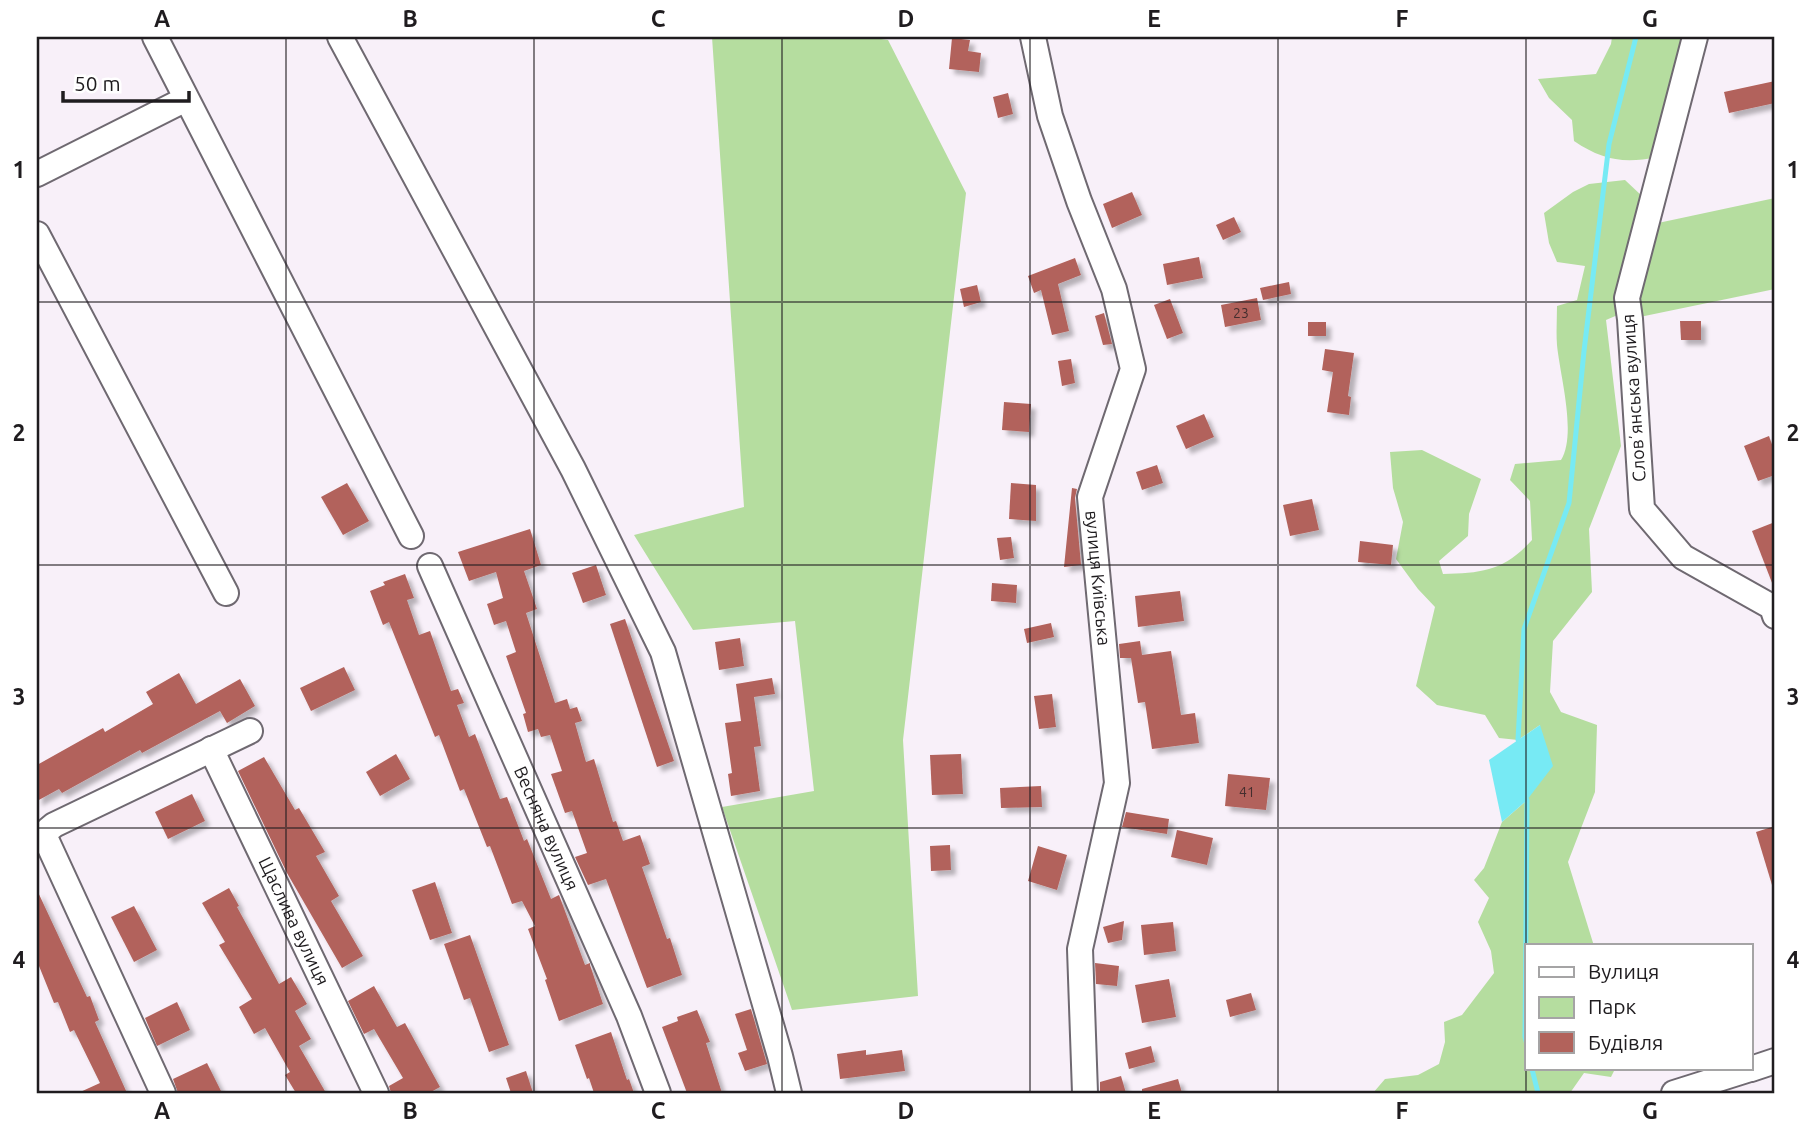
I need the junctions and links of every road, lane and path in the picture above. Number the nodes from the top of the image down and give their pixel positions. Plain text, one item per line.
1 (155, 37) edge
2 (340, 37) edge
3 (1033, 37) edge
4 (1695, 37) edge
5 (186, 99) junction
6 (37, 174) edge
7 (37, 234) edge
8 (411, 536) dead end
9 (430, 566) dead end
10 (226, 593) dead end
11 (1775, 616) edge
12 (250, 731) dead end
13 (211, 749) junction
14 (42, 833) edge
15 (1775, 1060) edge
16 (1752, 1068) edge
17 (1747, 1070) edge
18 (163, 1093) edge
19 (376, 1093) edge
20 (658, 1093) edge
21 (789, 1093) edge
22 (1085, 1093) edge
23 (1674, 1093) edge

1 - 5 street
2 - 21 street
3 - 22 street, вулиця Київська
4 - 11 street, Словʼянська вулиця
5 - 6 street
5 - 8 street
7 - 10 street
9 - 20 street, Весняна вулиця
12 - 13 street
13 - 14 street
13 - 19 street, Щаслива вулиця
14 - 18 street
15 - 16 street
17 - 23 street

